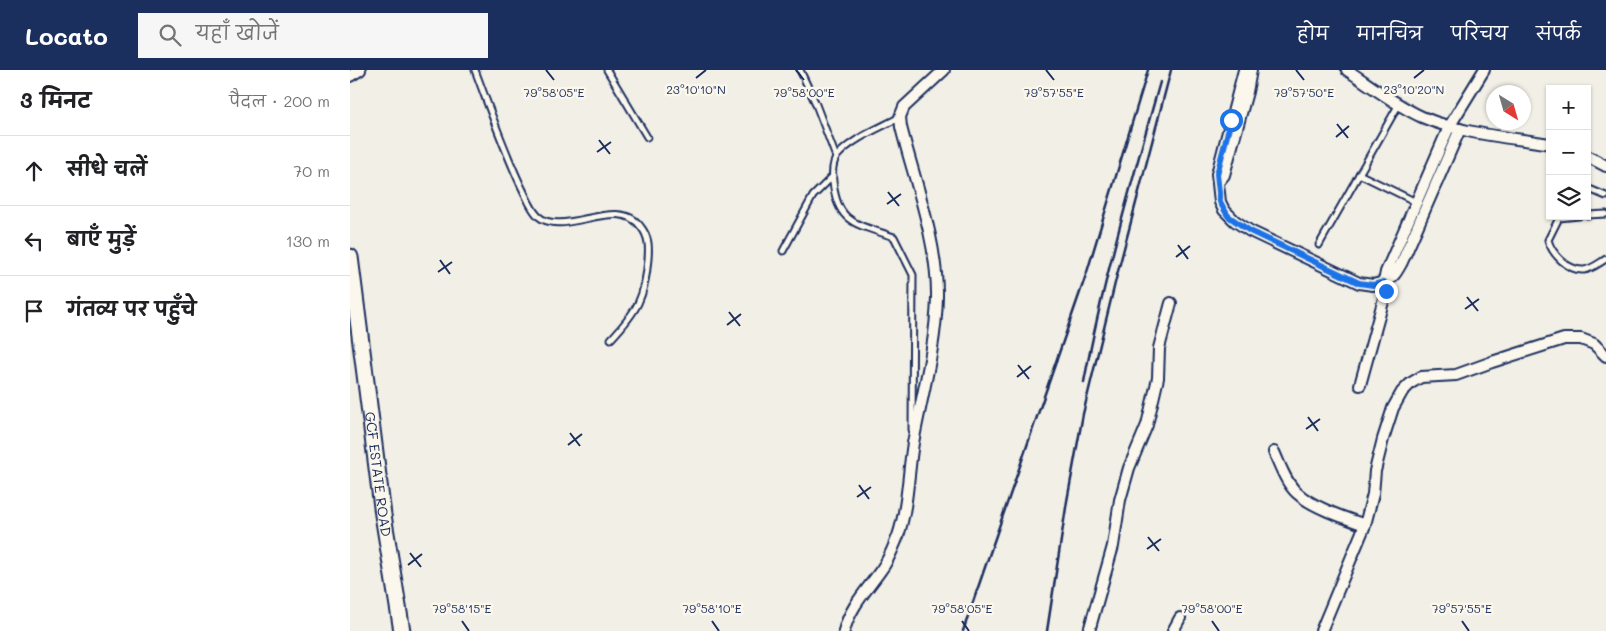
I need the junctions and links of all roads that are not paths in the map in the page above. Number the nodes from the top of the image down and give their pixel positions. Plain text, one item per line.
1 (360, 70) edge
2 (474, 70) edge
3 (607, 70) edge
4 (800, 70) edge
5 (944, 70) edge
6 (1244, 70) edge
7 (1251, 70) edge
8 (1347, 70) edge
9 (1484, 70) edge
10 (1361, 74) edge
11 (350, 76) edge
12 (1399, 104) junction
13 (900, 117) junction
14 (1449, 127) junction
15 (1460, 130) junction
16 (647, 137) dead end
17 (1546, 143) edge
18 (836, 157) junction
19 (1591, 158) edge
20 (1606, 166) edge
21 (1359, 174) junction
22 (833, 176) junction
23 (1219, 182) junction
24 (1591, 190) edge
25 (1606, 196) edge
26 (1416, 202) junction
27 (1606, 214) edge
28 (1591, 216) edge
29 (1558, 220) edge
30 (1319, 245) dead end
31 (783, 251) dead end
32 (350, 256) edge
33 (1606, 259) edge
34 (1384, 282) junction
35 (1171, 303) dead end
36 (611, 338) dead end
37 (1606, 356) edge
38 (1360, 385) dead end
39 (912, 452) junction
40 (1274, 452) dead end
41 (1365, 525) junction
42 (1180, 618) dead end
43 (402, 631) edge
44 (844, 631) edge
45 (1089, 631) edge
46 (1173, 631) edge
47 (1320, 631) edge

1 - 11 street
2 - 36 lane
3 - 16 lane
4 - 18 lane
5 - 13 street
6 - 23 street
7 - 23 street
8 - 10 street
9 - 14 street
10 - 12 street
12 - 14 street
12 - 21 lane
13 - 18 lane
13 - 39 street
14 - 15 street
14 - 26 street
15 - 17 street
15 - 34 street
18 - 22 lane
19 - 20 street
21 - 26 lane
21 - 30 lane
22 - 31 lane
22 - 39 lane
23 - 34 street
24 - 25 lane
26 - 34 street
27 - 28 lane
29 - 33 lane
32 - 43 main road, GCF ESTATE ROAD
34 - 38 street
35 - 45 street
37 - 41 street
39 - 44 street
40 - 41 street
41 - 47 street
42 - 46 street

